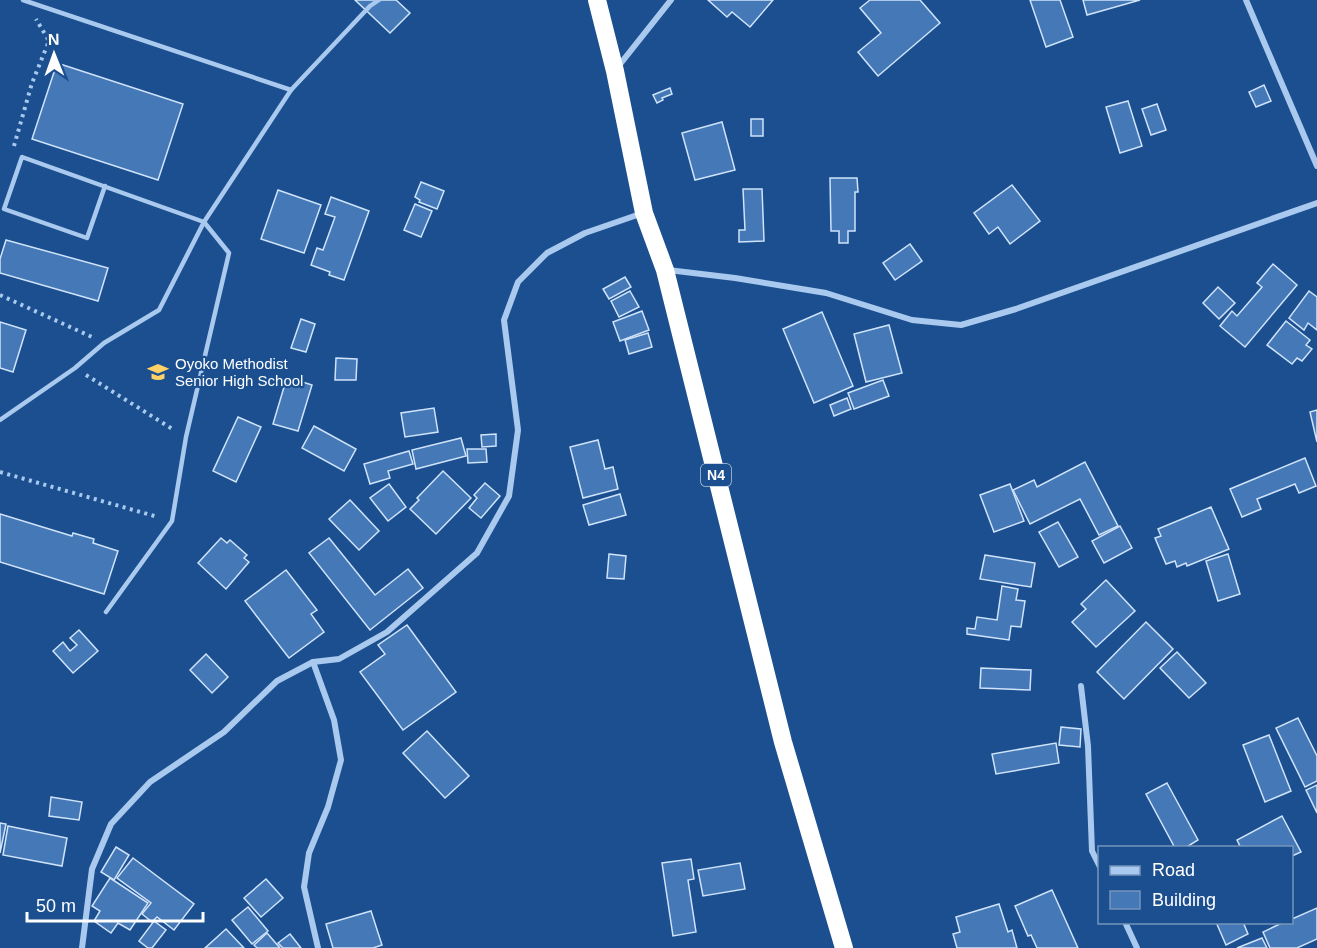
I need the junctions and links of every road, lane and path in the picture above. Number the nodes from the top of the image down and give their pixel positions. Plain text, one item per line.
1 (379, 0) edge
2 (597, 0) edge
3 (671, 0) edge
4 (1246, 0) edge
5 (24, 1) edge
6 (615, 71) junction
7 (291, 90) junction
8 (13, 151) dead end
9 (1317, 166) edge
10 (105, 186) junction
11 (1317, 203) edge
12 (644, 213) junction
13 (204, 222) junction
14 (664, 270) junction
15 (0, 295) edge
16 (104, 343) junction
17 (75, 368) junction
18 (0, 420) edge
19 (186, 437) junction
20 (0, 472) edge
21 (172, 521) junction
22 (106, 612) dead end
23 (313, 662) junction
24 (1081, 686) dead end
25 (1098, 863) edge
26 (1126, 924) edge
27 (82, 948) edge
28 (318, 948) edge
29 (844, 948) edge
30 (1137, 948) edge

1 - 7 lane
2 - 6 highway, N4
3 - 6 street
4 - 9 street
5 - 7 lane
5 - 8 path
6 - 12 highway, N4
7 - 13 lane
10 - 10 lane
10 - 13 lane
11 - 14 street
12 - 14 highway, N4
12 - 23 street
13 - 16 lane
13 - 19 lane
14 - 29 highway, N4
15 - 16 path
16 - 17 lane
17 - 18 lane
17 - 19 path
19 - 21 lane
20 - 21 path
21 - 22 lane
23 - 27 street
23 - 28 street
24 - 25 street
26 - 30 street

